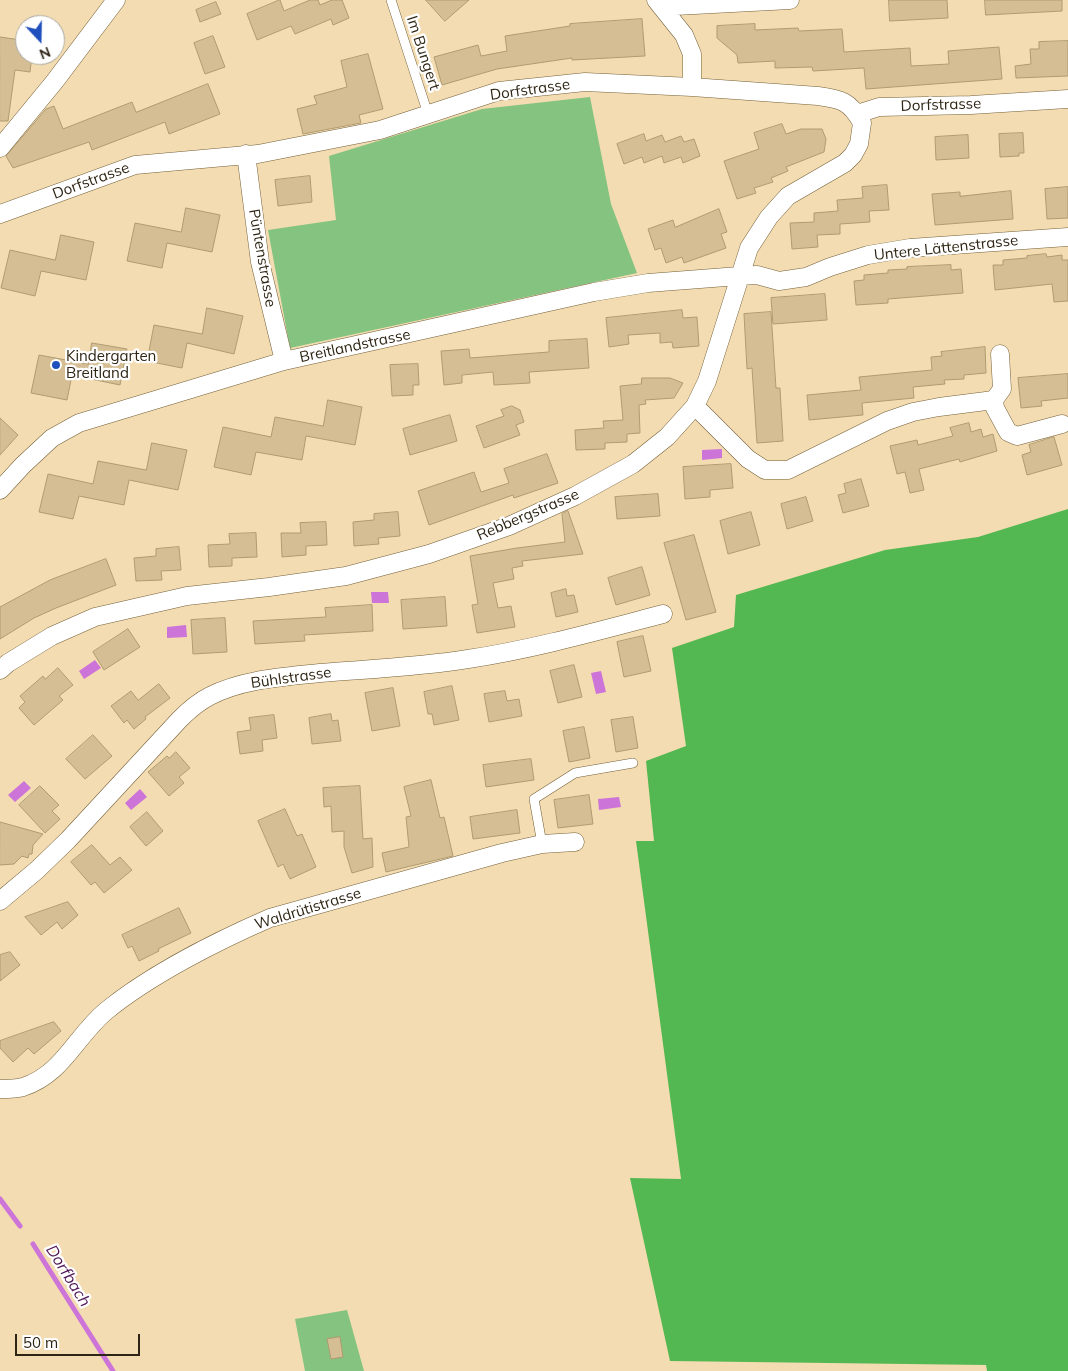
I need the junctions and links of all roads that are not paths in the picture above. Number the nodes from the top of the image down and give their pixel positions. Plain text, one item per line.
1 (116, 0) edge
2 (391, 0) edge
3 (790, 0) edge
4 (661, 6) edge
5 (692, 87) junction
6 (1068, 98) edge
7 (428, 114) junction
8 (857, 114) junction
9 (0, 148) edge
10 (246, 154) junction
11 (0, 214) edge
12 (1068, 237) edge
13 (739, 276) junction
14 (1000, 354) dead end
15 (284, 361) junction
16 (994, 400) junction
17 (696, 406) junction
18 (1062, 424) dead end
19 (0, 490) edge
20 (663, 614) dead end
21 (0, 670) edge
22 (633, 763) dead end
23 (575, 842) dead end
24 (542, 844) junction
25 (0, 901) edge
26 (0, 1089) edge

1 - 9 street
2 - 7 lane, Im Bungert
3 - 4 street
4 - 5 street
5 - 7 street, Dorfstrasse
5 - 8 street, Dorfstrasse
6 - 8 street, Dorfstrasse
7 - 10 street, Dorfstrasse
8 - 13 street, Rebbergstrasse
10 - 11 street, Dorfstrasse
10 - 15 street, Püntenstrasse
12 - 13 street, Untere Lättenstrasse
13 - 15 street, Breitlandstrasse
13 - 17 street, Rebbergstrasse
14 - 16 street
15 - 19 street, Breitlandstrasse
16 - 17 street
16 - 18 street
17 - 21 street, Rebbergstrasse
20 - 25 street, Bühlstrasse
22 - 24 lane
23 - 24 street, Waldrütistrasse
24 - 26 street, Waldrütistrasse

